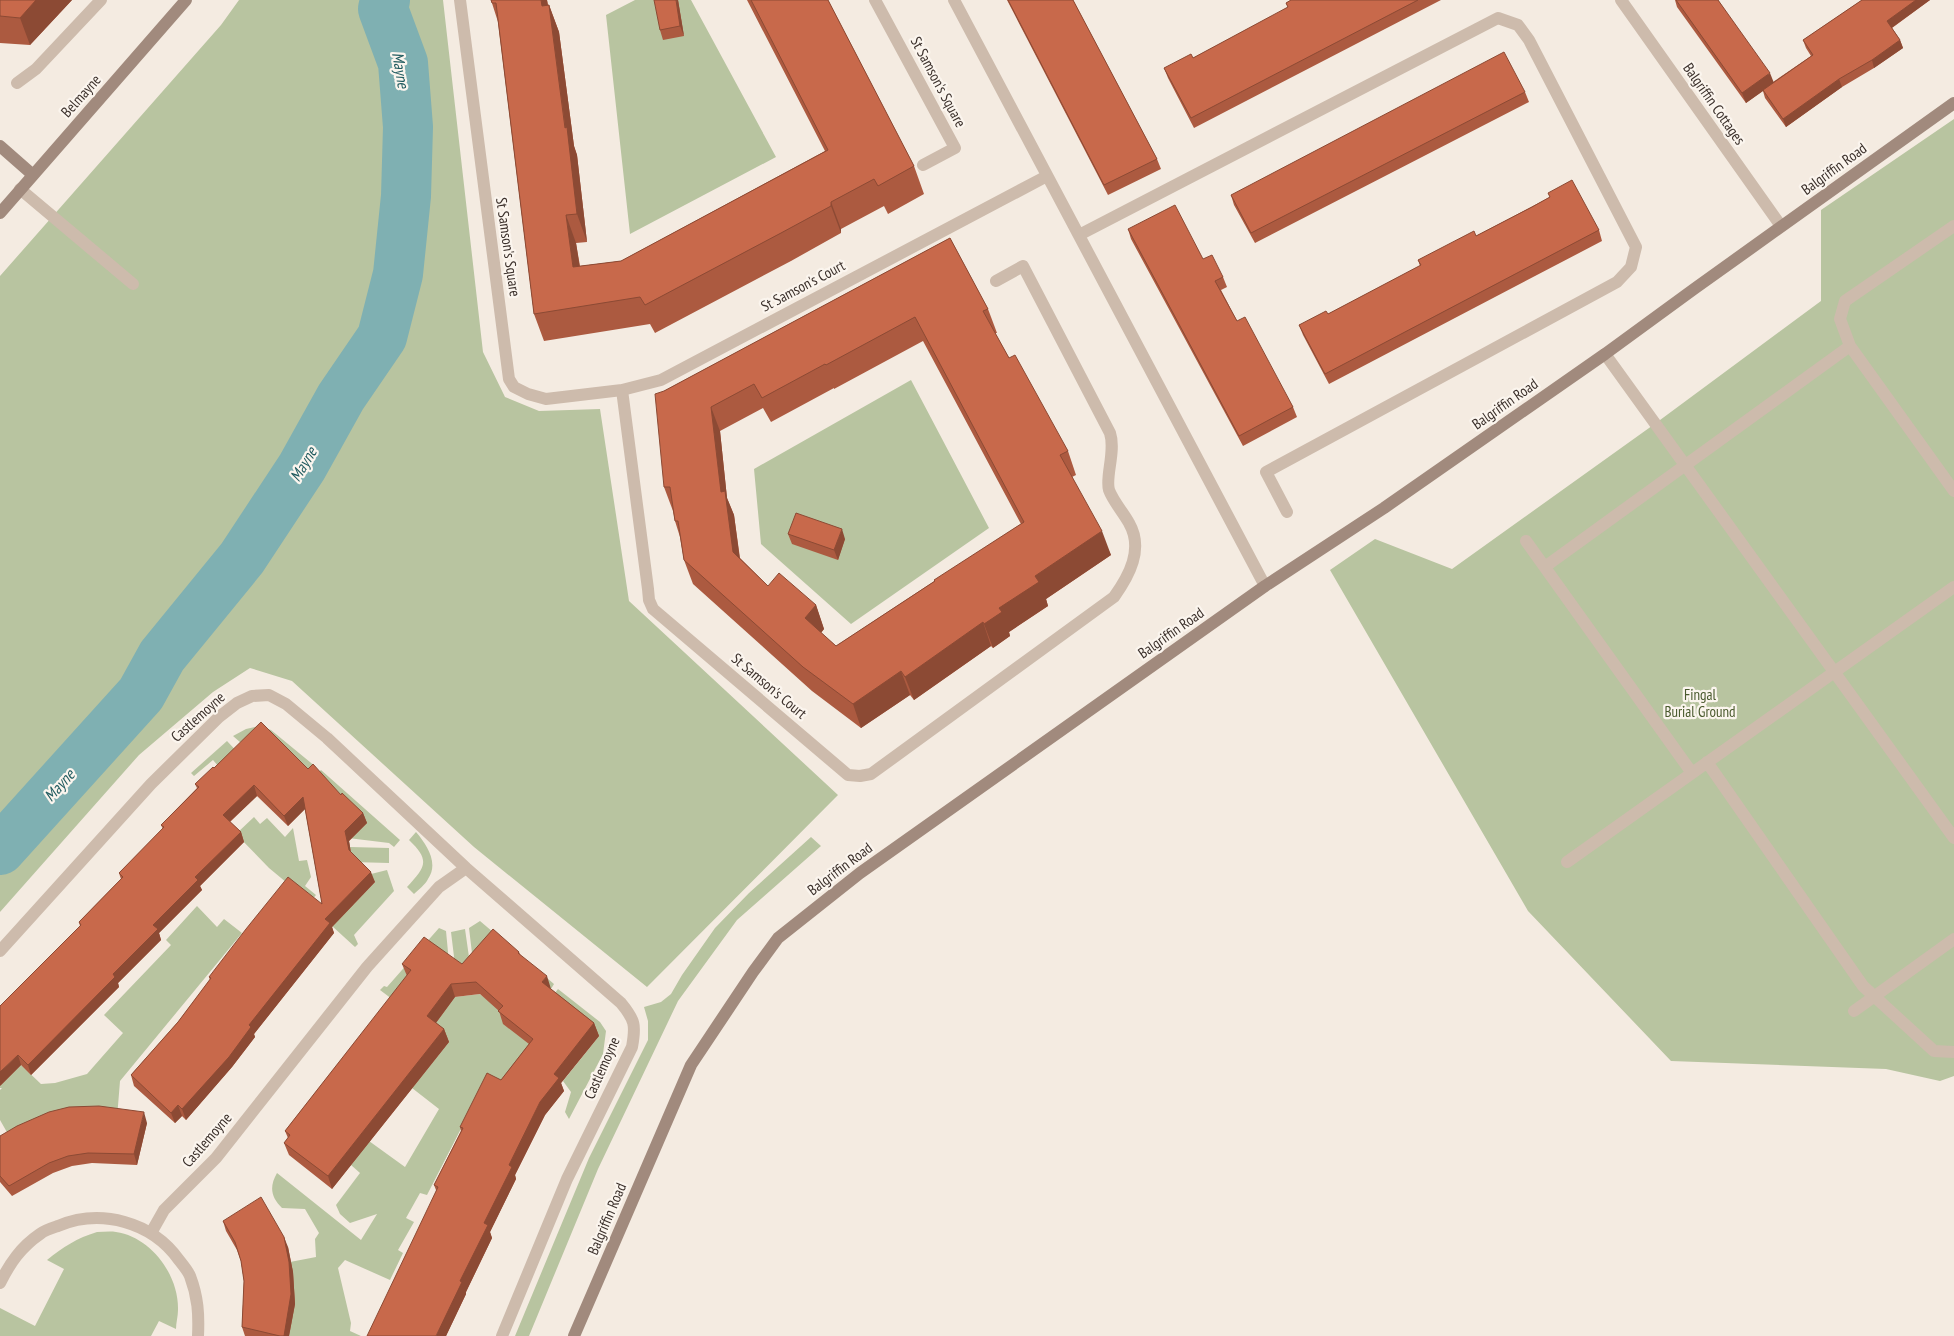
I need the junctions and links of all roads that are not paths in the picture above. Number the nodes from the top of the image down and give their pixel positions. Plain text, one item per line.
1 (101, 0) edge
2 (186, 0) edge
3 (460, 0) edge
4 (876, 0) edge
5 (954, 0) edge
6 (1621, 0) edge
7 (17, 83) dead end
8 (1954, 103) edge
9 (0, 146) edge
10 (922, 165) dead end
11 (33, 175) junction
12 (1048, 176) junction
13 (20, 189) junction
14 (0, 213) edge
15 (1782, 226) junction
16 (1954, 226) edge
17 (1079, 235) junction
18 (996, 280) dead end
19 (133, 284) dead end
20 (1850, 346) junction
21 (1605, 354) junction
22 (622, 390) junction
23 (1685, 465) junction
24 (1954, 491) edge
25 (1287, 512) dead end
26 (1526, 541) dead end
27 (1546, 566) junction
28 (1265, 586) junction
29 (1954, 587) edge
30 (1835, 672) junction
31 (1707, 762) junction
32 (1692, 773) junction
33 (1954, 838) edge
34 (1567, 862) dead end
35 (466, 868) junction
36 (1954, 939) edge
37 (0, 951) edge
38 (1874, 996) junction
39 (1854, 1011) dead end
40 (1954, 1052) edge
41 (152, 1233) junction
42 (4, 1261) edge
43 (0, 1283) edge
44 (198, 1336) edge
45 (502, 1336) edge
46 (574, 1336) edge

1 - 7 street
2 - 11 main road, Belmayne
3 - 22 street, St Samson's Square
4 - 10 street, St Samson's Square
5 - 12 street
6 - 15 street, Balgriffin Cottages
8 - 15 main road, Balgriffin Road
9 - 11 main road
11 - 13 main road, Belmayne
12 - 17 street
12 - 22 street, St Samson's Court
13 - 14 main road, Belmayne
13 - 19 street
15 - 21 main road, Balgriffin Road
16 - 20 street
17 - 25 street
17 - 28 street
18 - 22 street, St Samson's Court
20 - 23 street
20 - 24 street
21 - 23 street
21 - 28 main road, Balgriffin Road
23 - 27 street
23 - 30 street
26 - 27 street
27 - 32 street
28 - 46 main road, Balgriffin Road
29 - 30 street
30 - 31 street
30 - 33 street
31 - 32 street
31 - 38 street
32 - 34 street
35 - 37 street, Castlemoyne
35 - 41 street, Castlemoyne
35 - 45 street, Castlemoyne
36 - 38 street
38 - 39 street
38 - 40 street
41 - 42 street
41 - 44 street
42 - 43 street

